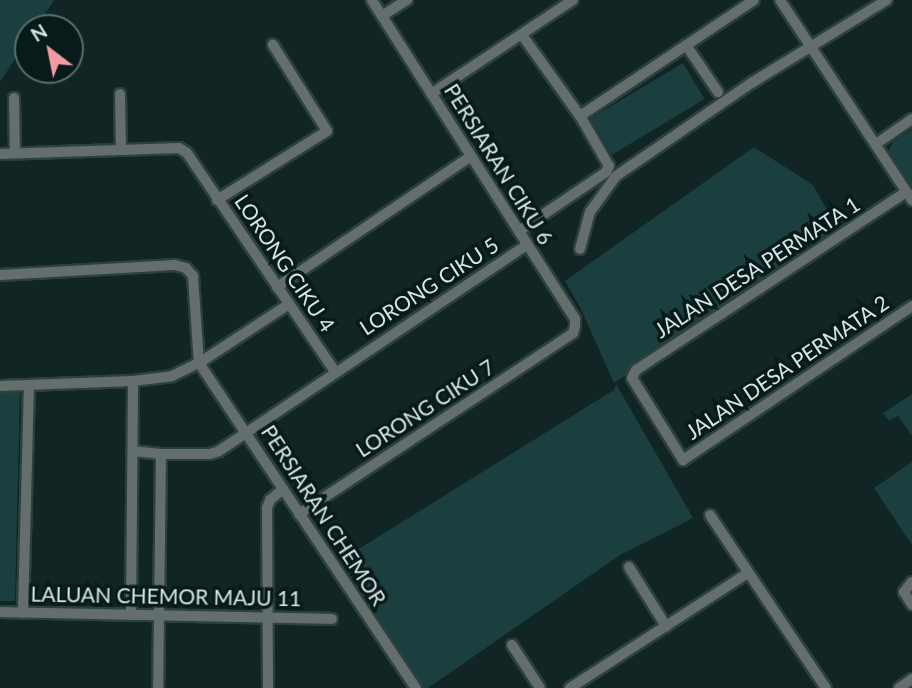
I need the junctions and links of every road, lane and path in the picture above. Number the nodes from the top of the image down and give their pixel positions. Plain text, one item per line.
1 (372, 0) edge
2 (407, 0) edge
3 (573, 0) edge
4 (754, 0) edge
5 (780, 0) edge
6 (886, 0) edge
7 (382, 16) junction
8 (522, 35) junction
9 (273, 45) dead end
10 (686, 45) junction
11 (813, 46) junction
12 (718, 92) dead end
13 (431, 93) junction
14 (120, 94) dead end
15 (14, 98) dead end
16 (580, 116) junction
17 (912, 119) edge
18 (876, 144) junction
19 (121, 150) junction
20 (15, 153) junction
21 (0, 154) edge
22 (471, 156) junction
23 (909, 196) edge
24 (217, 200) junction
25 (519, 231) junction
26 (527, 245) junction
27 (580, 249) dead end
28 (0, 275) edge
29 (276, 286) junction
30 (289, 304) junction
31 (912, 306) edge
32 (573, 333) joint
33 (199, 363) junction
34 (335, 372) junction
35 (133, 381) junction
36 (0, 386) edge
37 (29, 386) junction
38 (247, 431) junction
39 (134, 451) junction
40 (161, 454) junction
41 (683, 460) joint
42 (283, 489) junction
43 (299, 514) junction
44 (710, 515) dead end
45 (629, 567) dead end
46 (748, 573) junction
47 (912, 582) edge
48 (912, 605) edge
49 (0, 612) edge
50 (23, 612) junction
51 (131, 615) junction
52 (158, 615) junction
53 (266, 617) junction
54 (332, 619) dead end
55 (666, 625) junction
56 (512, 645) dead end
57 (912, 679) edge
58 (158, 688) edge
59 (268, 688) edge
60 (416, 688) edge
61 (540, 688) edge
62 (570, 688) edge
63 (826, 688) edge
64 (899, 688) edge

1 - 7 street, PERSIARAN CIKU 6
2 - 7 street
3 - 8 street
4 - 10 street
5 - 11 street
6 - 11 street
7 - 13 street, PERSIARAN CIKU 6
8 - 13 street
8 - 16 street
9 - 24 street, LORONG CIKU 4
10 - 12 street
10 - 16 street
11 - 18 street
11 - 27 street
13 - 22 street, PERSIARAN CIKU 6
14 - 19 street
15 - 20 street
16 - 25 street
17 - 18 street
18 - 23 street
19 - 20 street
19 - 24 street
20 - 21 street
22 - 25 street, PERSIARAN CIKU 6
22 - 29 street
23 - 41 street, JALAN DESA PERMATA 1
24 - 29 street, LORONG CIKU 4
25 - 26 street, PERSIARAN CIKU 6
26 - 32 street, PERSIARAN CIKU 6
26 - 34 street, LORONG CIKU 5
28 - 33 street
29 - 30 street, LORONG CIKU 4
30 - 33 street
30 - 34 street, LORONG CIKU 4
31 - 41 street, JALAN DESA PERMATA 2
32 - 43 street, LORONG CIKU 7
33 - 35 street
33 - 38 street, PERSIARAN CHEMOR
34 - 38 street, LORONG CIKU 5
35 - 37 street
35 - 39 street
36 - 37 street
37 - 50 street
38 - 40 street, LORONG CIKU 5
38 - 42 street, PERSIARAN CHEMOR
39 - 40 street, LORONG CIKU 5
39 - 51 street
40 - 52 street
42 - 43 street, PERSIARAN CHEMOR
42 - 53 street
43 - 60 street, PERSIARAN CHEMOR
44 - 46 street
45 - 55 street
46 - 55 street
46 - 63 street
47 - 48 street
49 - 50 street, LALUAN CHEMOR MAJU 11
50 - 51 street, LALUAN CHEMOR MAJU 11
51 - 52 street, LALUAN CHEMOR MAJU 11
52 - 53 street, LALUAN CHEMOR MAJU 11
52 - 58 street
53 - 54 street, LALUAN CHEMOR MAJU 11
53 - 59 street
55 - 62 street
56 - 61 street
57 - 64 street

